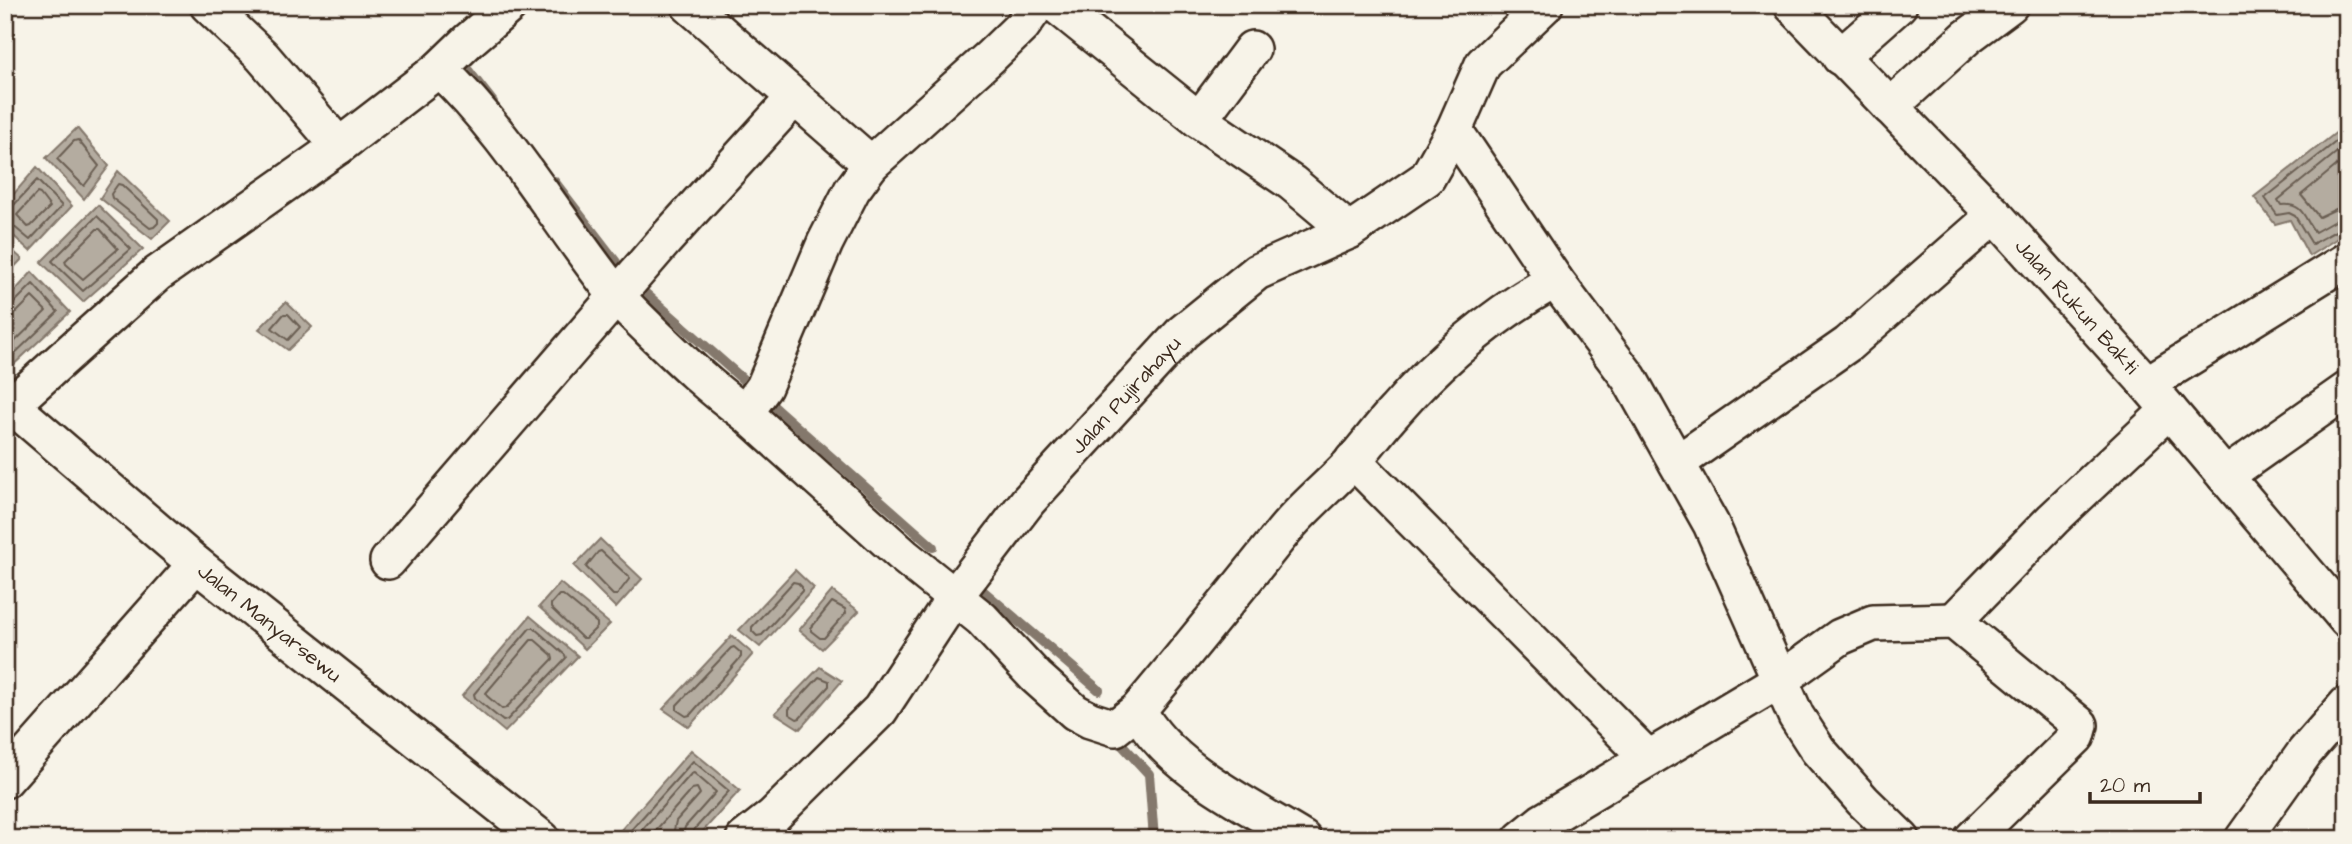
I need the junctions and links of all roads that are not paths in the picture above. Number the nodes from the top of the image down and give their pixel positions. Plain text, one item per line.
1 (208, 5) edge
2 (510, 5) edge
3 (689, 5) edge
4 (1037, 5) edge
5 (1056, 5) edge
6 (1792, 5) edge
7 (1899, 5) edge
8 (2010, 5) edge
9 (1535, 8) edge
10 (1252, 49) dead end
11 (451, 57) junction
12 (1840, 57) junction
13 (794, 98) junction
14 (1890, 107) junction
15 (1199, 120) junction
16 (1454, 130) junction
17 (339, 146) junction
18 (871, 163) junction
19 (1995, 215) junction
20 (1349, 231) junction
21 (2347, 260) edge
22 (1555, 280) junction
23 (617, 296) junction
24 (2147, 384) junction
25 (2347, 390) edge
26 (753, 402) junction
27 (8, 403) edge
28 (2169, 410) junction
29 (1353, 460) junction
30 (1677, 463) junction
31 (2225, 476) junction
32 (388, 561) dead end
33 (196, 564) junction
34 (956, 596) junction
35 (2347, 620) edge
36 (1954, 621) junction
37 (1780, 680) junction
38 (2347, 704) edge
39 (1139, 710) junction
40 (1648, 758) junction
41 (5, 780) edge
42 (542, 839) edge
43 (744, 839) edge
44 (1303, 839) edge
45 (1521, 839) edge
46 (1902, 839) edge
47 (1972, 839) edge
48 (2243, 839) edge

1 - 17 street
2 - 11 street
3 - 13 street
4 - 18 street
5 - 15 street
6 - 12 street, Jalan Rukun Bakti
7 - 12 street
8 - 14 street
9 - 16 street, Jalan Pujirahayu
10 - 15 street
11 - 17 street
11 - 23 street
12 - 14 street, Jalan Rukun Bakti
13 - 18 street
13 - 23 street
14 - 19 street, Jalan Rukun Bakti
15 - 20 street
16 - 20 street, Jalan Pujirahayu
16 - 22 street
17 - 27 street
18 - 26 street
19 - 24 street, Jalan Rukun Bakti
19 - 30 street
20 - 34 street, Jalan Pujirahayu
21 - 24 street
22 - 29 street
22 - 30 street
23 - 26 street
23 - 32 street
24 - 28 street, Jalan Rukun Bakti
25 - 31 street
26 - 34 street
27 - 33 street, Jalan Manyarsewu
28 - 31 street, Jalan Rukun Bakti
28 - 36 street
29 - 39 street
29 - 40 street
30 - 37 street
31 - 35 street, Jalan Rukun Bakti
33 - 41 street
33 - 42 street, Jalan Manyarsewu
34 - 39 street
34 - 43 street, Jalan Pujirahayu
36 - 37 street
36 - 47 street
37 - 40 street
37 - 46 street
38 - 48 street
39 - 44 street
40 - 45 street

